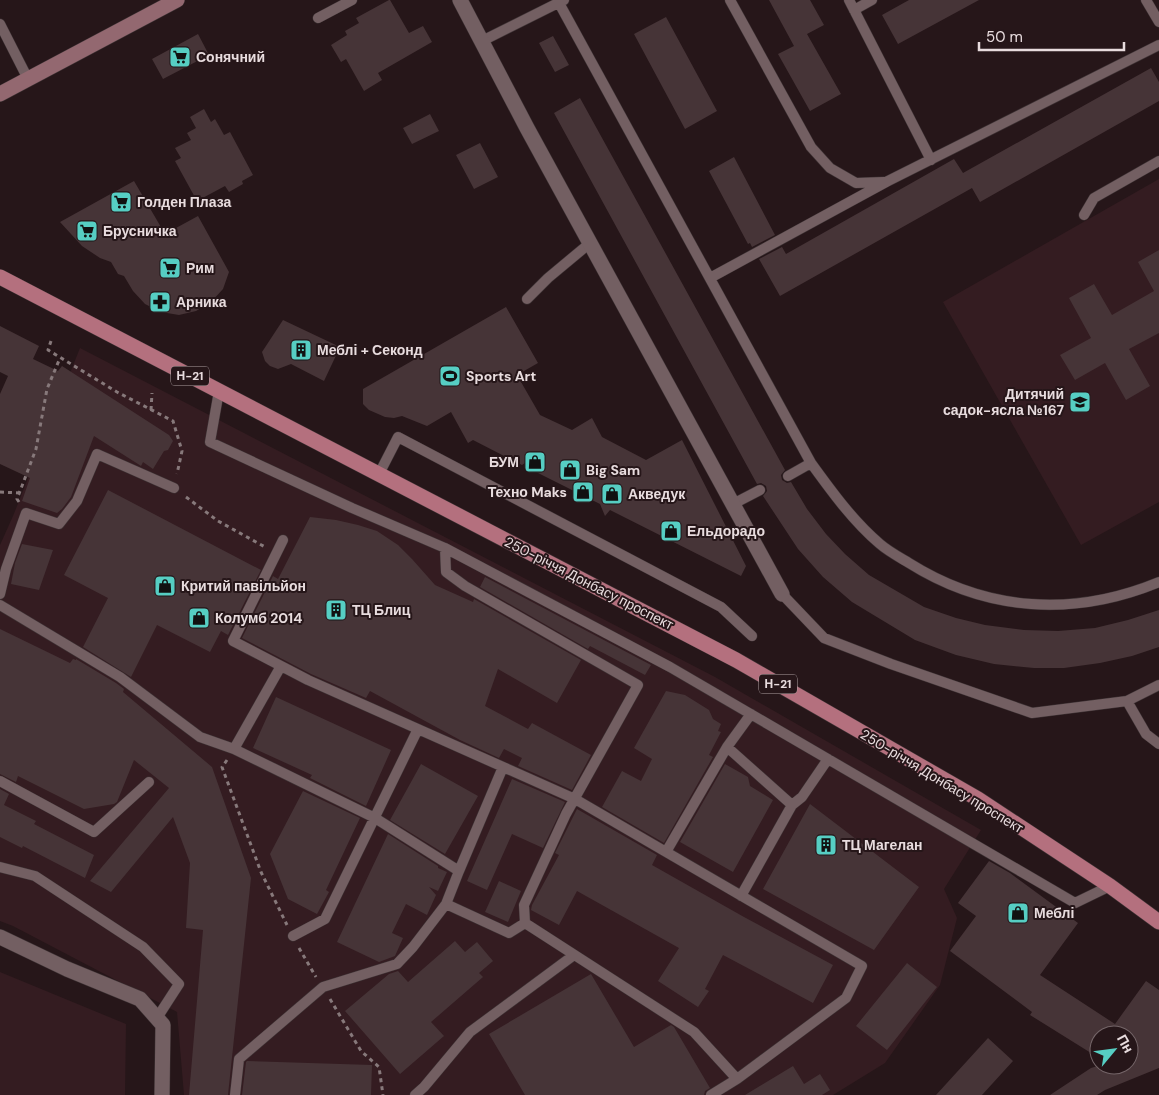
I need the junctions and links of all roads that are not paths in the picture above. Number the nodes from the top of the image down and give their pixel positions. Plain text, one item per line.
1 (176, 0) edge
2 (352, 0) edge
3 (460, 0) edge
4 (730, 0) edge
5 (849, 0) edge
6 (872, 0) edge
7 (1146, 0) edge
8 (562, 1) edge
9 (854, 10) junction
10 (318, 18) dead end
11 (1159, 22) edge
12 (0, 24) edge
13 (482, 42) junction
14 (1159, 45) edge
15 (28, 79) junction
16 (0, 94) edge
17 (931, 160) junction
18 (1159, 161) edge
19 (888, 181) junction
20 (1084, 216) dead end
21 (590, 243) junction
22 (0, 276) edge
23 (710, 278) junction
24 (527, 299) dead end
25 (219, 391) junction
26 (811, 463) junction
27 (380, 474) junction
28 (788, 476) dead end
29 (174, 488) road end
30 (760, 490) dead end
31 (733, 504) junction
32 (283, 540) dead end
33 (445, 548) junction
34 (1159, 582) edge
35 (0, 594) edge
36 (782, 594) joint
37 (0, 605) edge
38 (752, 636) dead end
39 (281, 666) junction
40 (1159, 685) edge
41 (1127, 701) junction
42 (751, 714) junction
43 (418, 729) junction
44 (1159, 744) edge
45 (727, 747) junction
46 (234, 749) junction
47 (828, 759) junction
48 (503, 767) junction
49 (0, 781) edge
50 (149, 782) dead end
51 (575, 799) junction
52 (792, 805) junction
53 (375, 818) junction
54 (666, 852) junction
55 (0, 867) edge
56 (459, 871) junction
57 (1110, 886) junction
58 (741, 896) junction
59 (446, 904) junction
60 (525, 922) junction
61 (1159, 922) edge
62 (293, 936) dead end
63 (0, 937) edge
64 (574, 955) junction
65 (156, 1018) junction
66 (737, 1079) junction
67 (162, 1095) edge
68 (235, 1095) edge
69 (415, 1095) edge
70 (711, 1095) edge

1 - 15 street
2 - 10 lane
3 - 13 street
4 - 19 lane
5 - 9 lane
6 - 9 lane
7 - 11 lane
8 - 13 lane
8 - 23 lane
9 - 17 lane
12 - 15 lane
13 - 21 street
14 - 17 lane
15 - 16 street
17 - 19 lane
18 - 20 lane
19 - 23 lane
21 - 24 lane
21 - 31 street
22 - 25 main road, 250-річчя Донбасу проспект / Н-21
23 - 26 lane
25 - 27 main road, 250-річчя Донбасу проспект / Н-21
25 - 33 lane
26 - 28 lane
26 - 34 lane
27 - 38 lane
27 - 57 main road, 250-річчя Донбасу проспект / Н-21
29 - 35 lane
30 - 31 lane
31 - 36 street
32 - 39 lane
33 - 42 lane
33 - 51 lane
36 - 41 lane
37 - 46 lane
39 - 43 lane
39 - 46 lane
40 - 41 lane
41 - 44 lane
42 - 45 lane
42 - 47 lane
43 - 48 lane
43 - 53 lane
45 - 52 lane
45 - 54 lane
46 - 53 lane
47 - 52 lane
47 - 57 lane
48 - 51 lane
48 - 56 lane
49 - 50 lane
51 - 54 lane
51 - 60 lane
52 - 58 lane
53 - 56 lane
53 - 62 lane
54 - 58 lane
55 - 65 lane
56 - 59 lane
57 - 61 main road, 250-річчя Донбасу проспект / Н-21
58 - 66 lane
59 - 60 lane
59 - 68 lane
60 - 64 lane
63 - 65 street
64 - 66 lane
64 - 69 lane
65 - 67 street
66 - 70 lane

